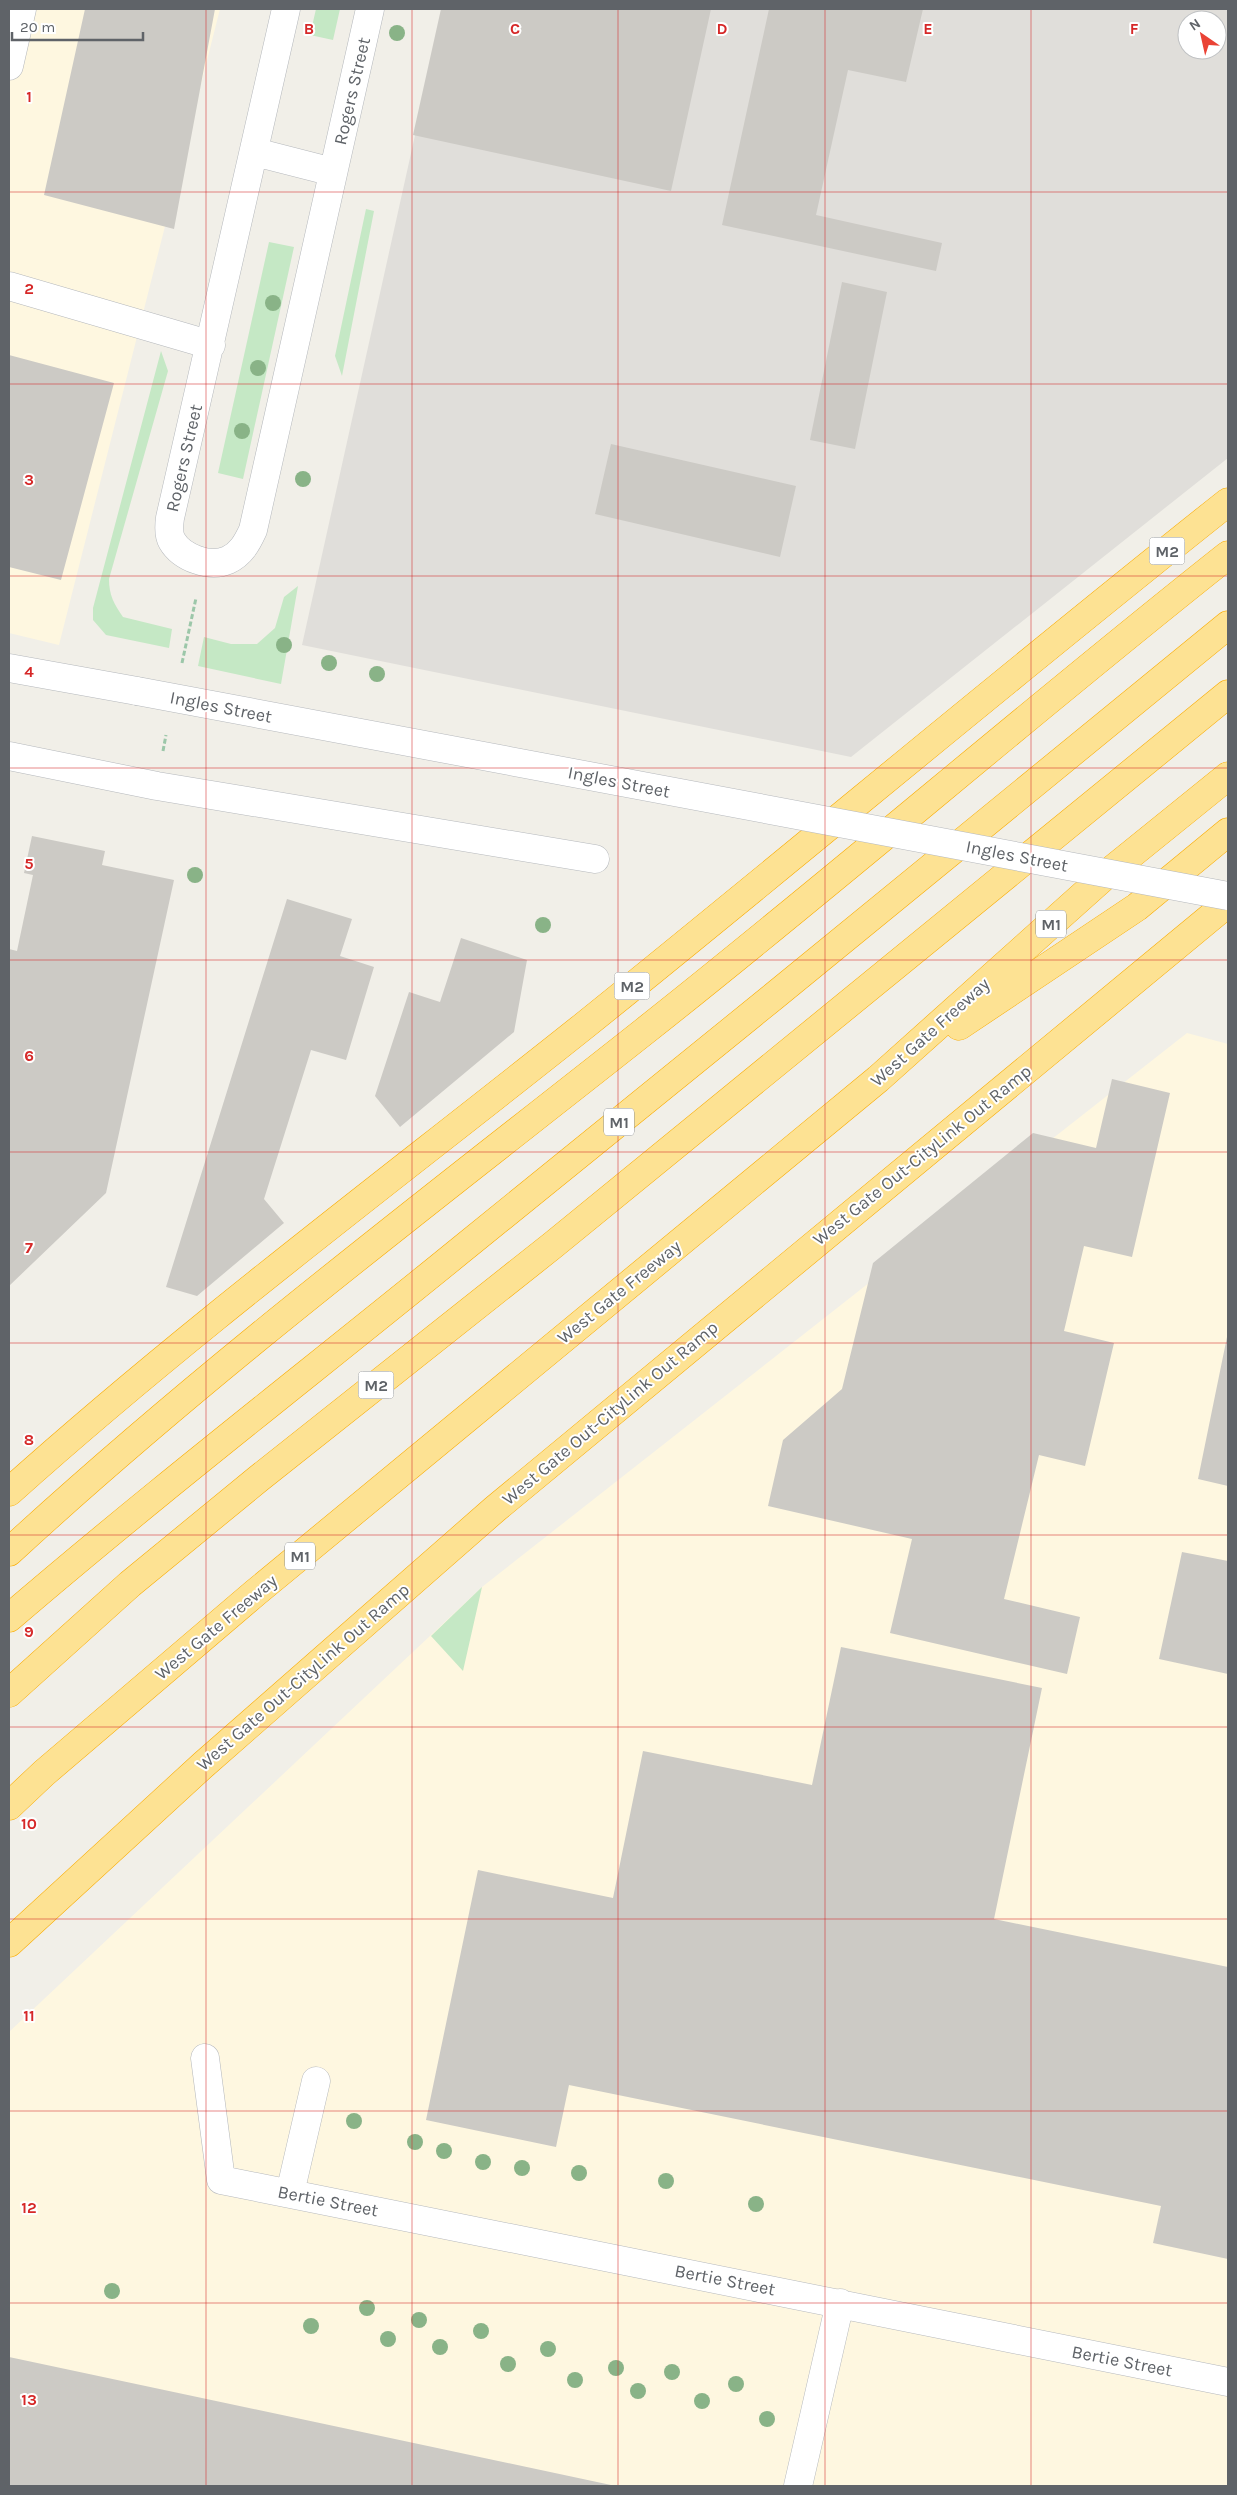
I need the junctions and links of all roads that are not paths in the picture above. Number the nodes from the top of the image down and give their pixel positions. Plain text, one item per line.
1 (22, 9) edge
2 (286, 9) edge
3 (370, 9) edge
4 (9, 66) edge
5 (255, 152) junction
6 (333, 172) junction
7 (9, 286) edge
8 (211, 345) junction
9 (1228, 502) edge
10 (1228, 555) edge
11 (1228, 625) edge
12 (9, 668) edge
13 (1228, 694) edge
14 (9, 756) edge
15 (1228, 776) edge
16 (1228, 832) edge
17 (595, 859) dead end
18 (1228, 896) edge
19 (1228, 903) edge
20 (878, 1080) junction
21 (9, 1492) edge
22 (9, 1552) edge
23 (9, 1618) edge
24 (9, 1693) edge
25 (9, 1806) edge
26 (9, 1943) edge
27 (205, 2058) dead end
28 (316, 2081) dead end
29 (290, 2193) junction
30 (840, 2303) junction
31 (1228, 2382) edge
32 (798, 2486) edge

1 - 4 street
2 - 5 street, Rogers Street
3 - 6 street, Rogers Street
5 - 6 street
5 - 8 street, Rogers Street
6 - 8 street, Rogers Street
7 - 8 street
9 - 21 highway, M2
10 - 22 highway
11 - 23 highway, M1
12 - 18 street, Ingles Street, bridge
13 - 24 highway, M2
14 - 17 street
15 - 20 highway, West Gate Freeway / M1
16 - 20 highway
19 - 26 highway, West Gate Out-CityLink Out Ramp
20 - 25 highway, West Gate Freeway / M1
27 - 29 street, Bertie Street
28 - 29 street
29 - 30 street, Bertie Street
30 - 31 street, Bertie Street
30 - 32 street

